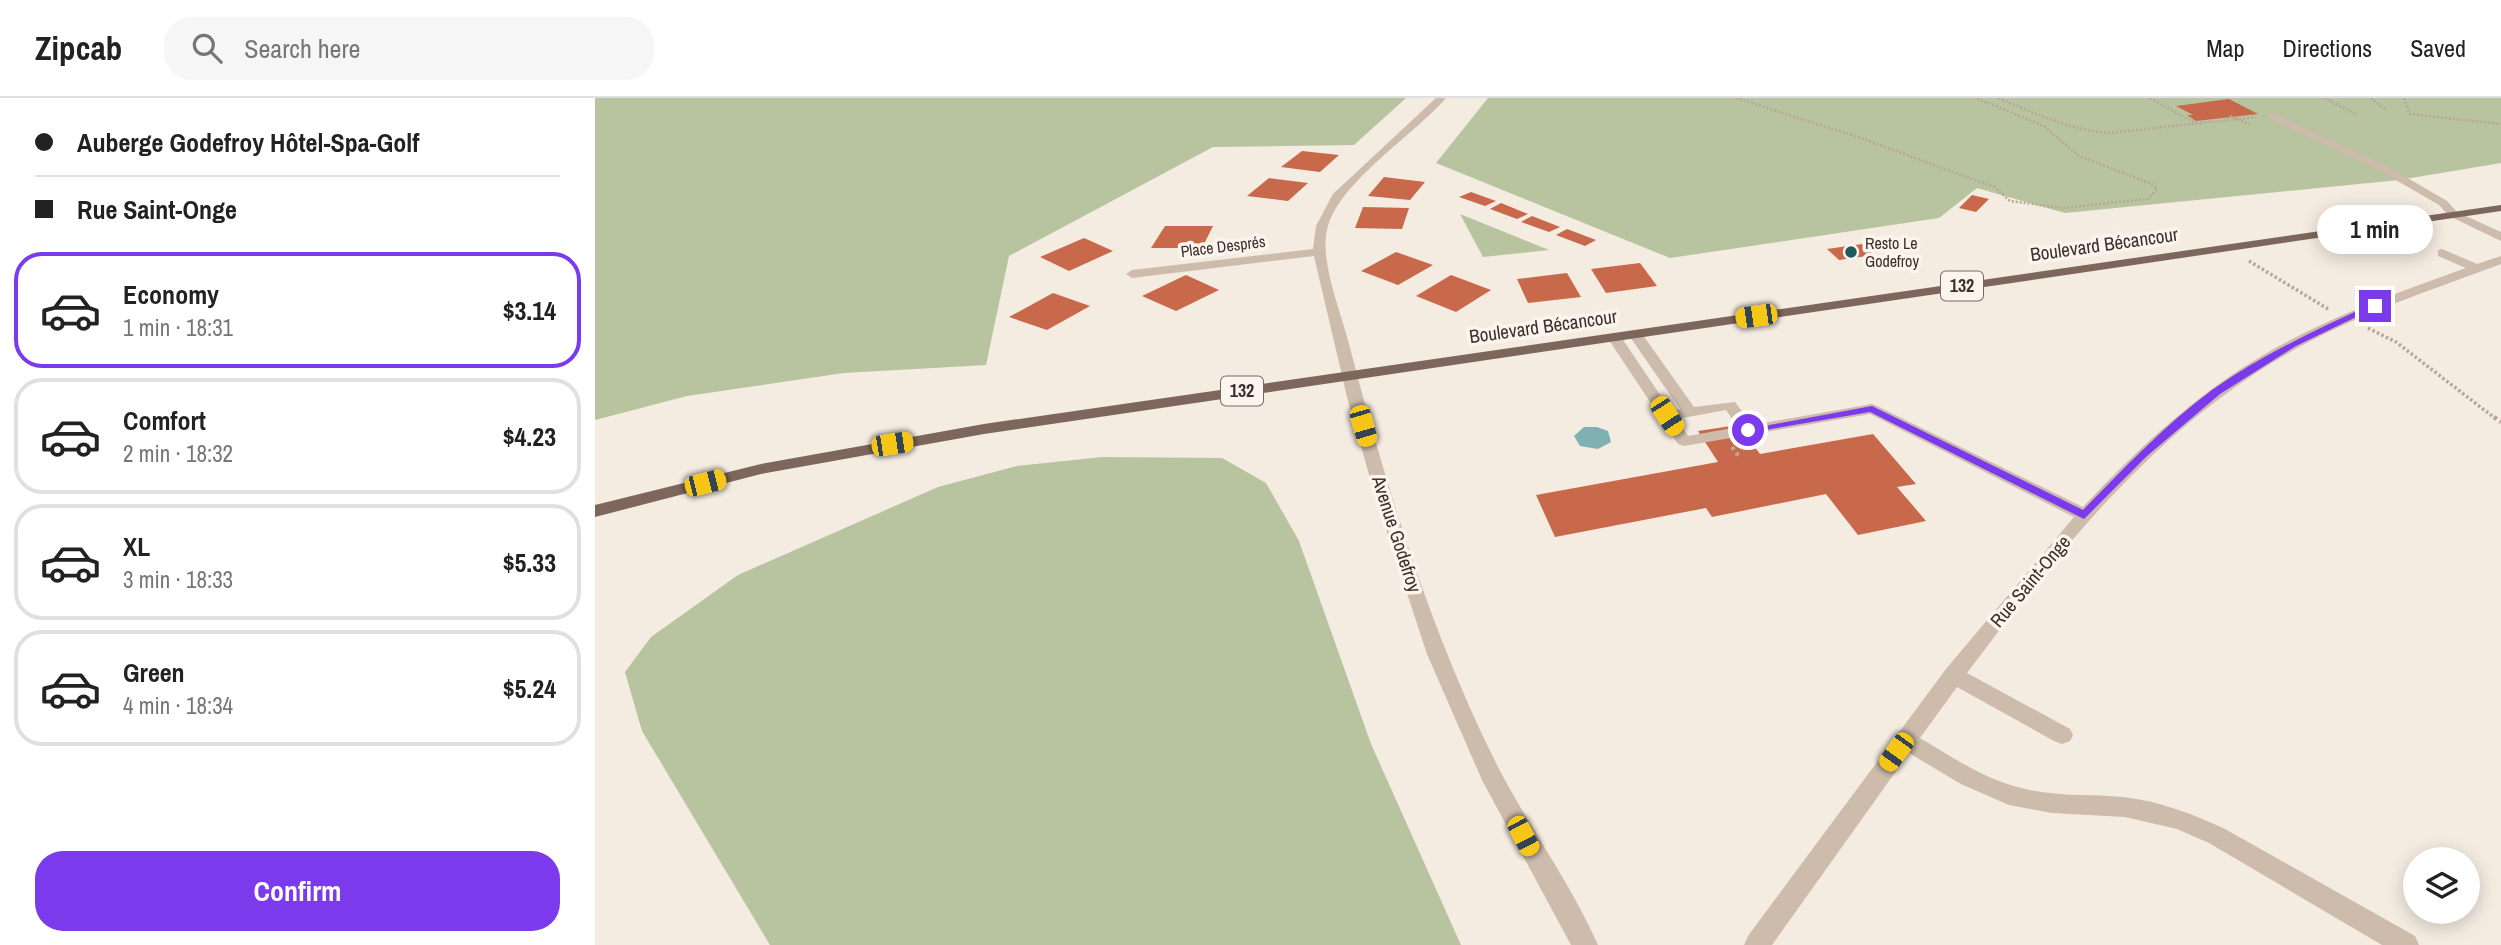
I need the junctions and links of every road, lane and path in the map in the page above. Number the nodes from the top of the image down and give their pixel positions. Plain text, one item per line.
1 (1441, 98) edge
2 (1736, 98) edge
3 (1976, 98) edge
4 (1998, 98) edge
5 (2150, 98) edge
6 (2325, 98) edge
7 (2371, 98) edge
8 (2404, 98) edge
9 (2386, 110) dead end
10 (2357, 115) dead end
11 (2230, 116) dead end
12 (2271, 116) joint
13 (2237, 120) junction
14 (2197, 124) junction
15 (2501, 124) edge
16 (2251, 125) dead end
17 (2501, 208) edge
18 (2453, 214) junction
19 (2501, 237) edge
20 (1319, 252) junction
21 (2442, 253) dead end
22 (2243, 257) dead end
23 (2501, 260) edge
24 (2477, 269) junction
25 (1132, 274) dead end
26 (2336, 313) dead end
27 (2362, 325) dead end
28 (1635, 334) junction
29 (1614, 337) junction
30 (1350, 376) junction
31 (1690, 412) junction
32 (1667, 416) junction
33 (2501, 422) edge
34 (1748, 430) junction
35 (595, 511) edge
36 (2084, 515) junction
37 (1953, 675) junction
38 (2062, 735) dead end
39 (1905, 740) junction
40 (1585, 945) edge
41 (1757, 945) edge
42 (2406, 945) edge

1 - 20 street, Avenue Godefroy
2 - 3 path
4 - 14 path
5 - 14 path
6 - 10 path
7 - 9 path
8 - 15 path
11 - 13 path
12 - 13 path
12 - 18 street
13 - 14 path
13 - 16 path
17 - 18 main road, Boulevard Bécancour / 132
18 - 19 street
18 - 28 main road, Boulevard Bécancour / 132
20 - 25 street, Place Després
20 - 30 street, Avenue Godefroy
21 - 24 street
22 - 26 path
23 - 24 street, Rue Saint-Onge
24 - 36 street, Rue Saint-Onge
27 - 33 path
28 - 29 main road, Boulevard Bécancour / 132
28 - 31 street
29 - 30 main road, Boulevard Bécancour / 132
29 - 32 street
30 - 35 main road, Boulevard Bécancour / 132
30 - 40 street, Avenue Godefroy
31 - 32 street
31 - 34 street
32 - 34 street
34 - 36 street
36 - 37 street, Rue Saint-Onge
37 - 38 street
37 - 39 street, Rue Saint-Onge
39 - 41 street, Rue Saint-Onge
39 - 42 street

